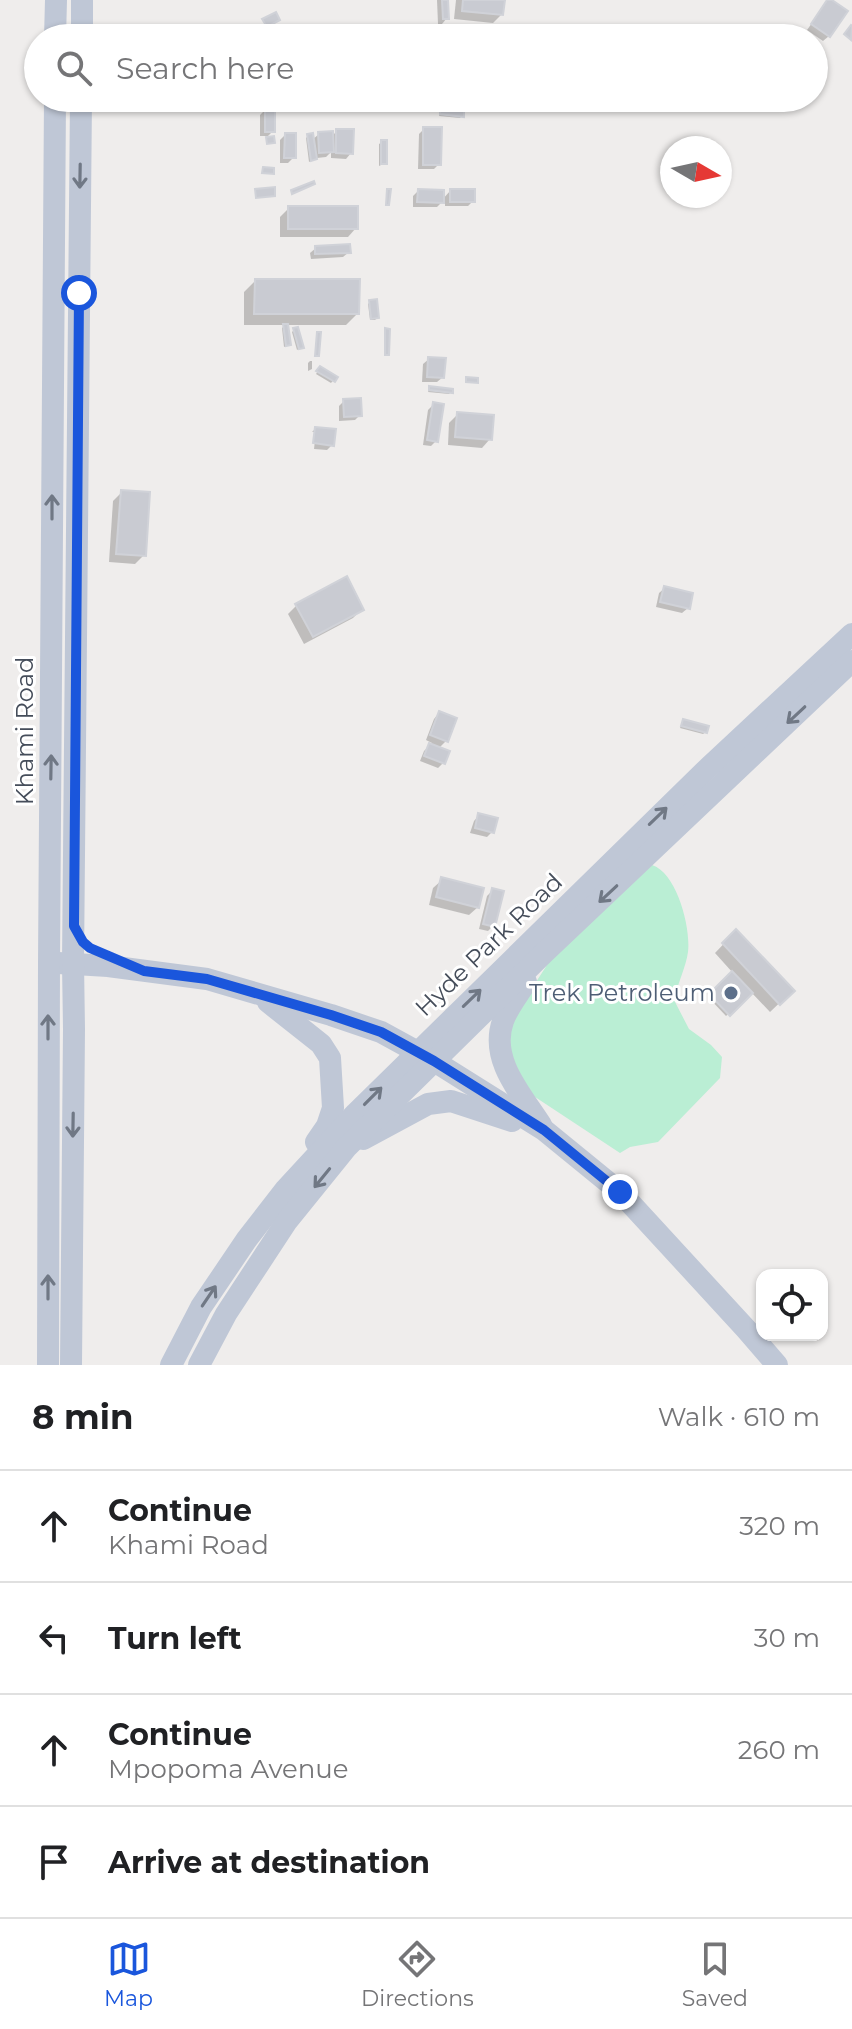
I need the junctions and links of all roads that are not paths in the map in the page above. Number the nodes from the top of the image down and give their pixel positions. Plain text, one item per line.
1 (56, 0) edge
2 (82, 0) edge
3 (55, 24) edge
4 (82, 24) edge
5 (55, 112) edge
6 (81, 112) edge
7 (852, 634) edge
8 (852, 661) edge
9 (74, 926) junction
10 (544, 953) junction
11 (49, 963) junction
12 (73, 963) junction
13 (144, 971) junction
14 (260, 996) junction
15 (74, 1029) junction
16 (425, 1057) junction
17 (544, 1130) junction
18 (346, 1148) junction
19 (285, 1190) junction
20 (48, 1365) edge
21 (71, 1365) edge
22 (171, 1365) edge
23 (199, 1365) edge
24 (777, 1365) edge

1 - 3 street
2 - 4 street
11 -> 5 street, Khami Road
6 -> 9 street, Khami Road
16 -> 7 street, Hyde Park Road
8 -> 10 street, Hyde Park Road
9 - 12 street, Khami Road
9 - 13 street
10 - 16 street, Hyde Park Road
10 - 17 street
11 - 12 street
20 -> 11 street, Khami Road
12 - 13 street
12 - 15 street, Khami Road
13 - 14 street
13 - 15 street
14 - 16 street
14 - 19 street
15 -> 21 street
16 - 17 street
16 - 18 street, Hyde Park Road
19 -> 16 street, Hyde Park Road
17 - 18 street
17 - 24 street
18 -> 23 street, Hyde Park Road
22 -> 19 street, Hyde Park Road

